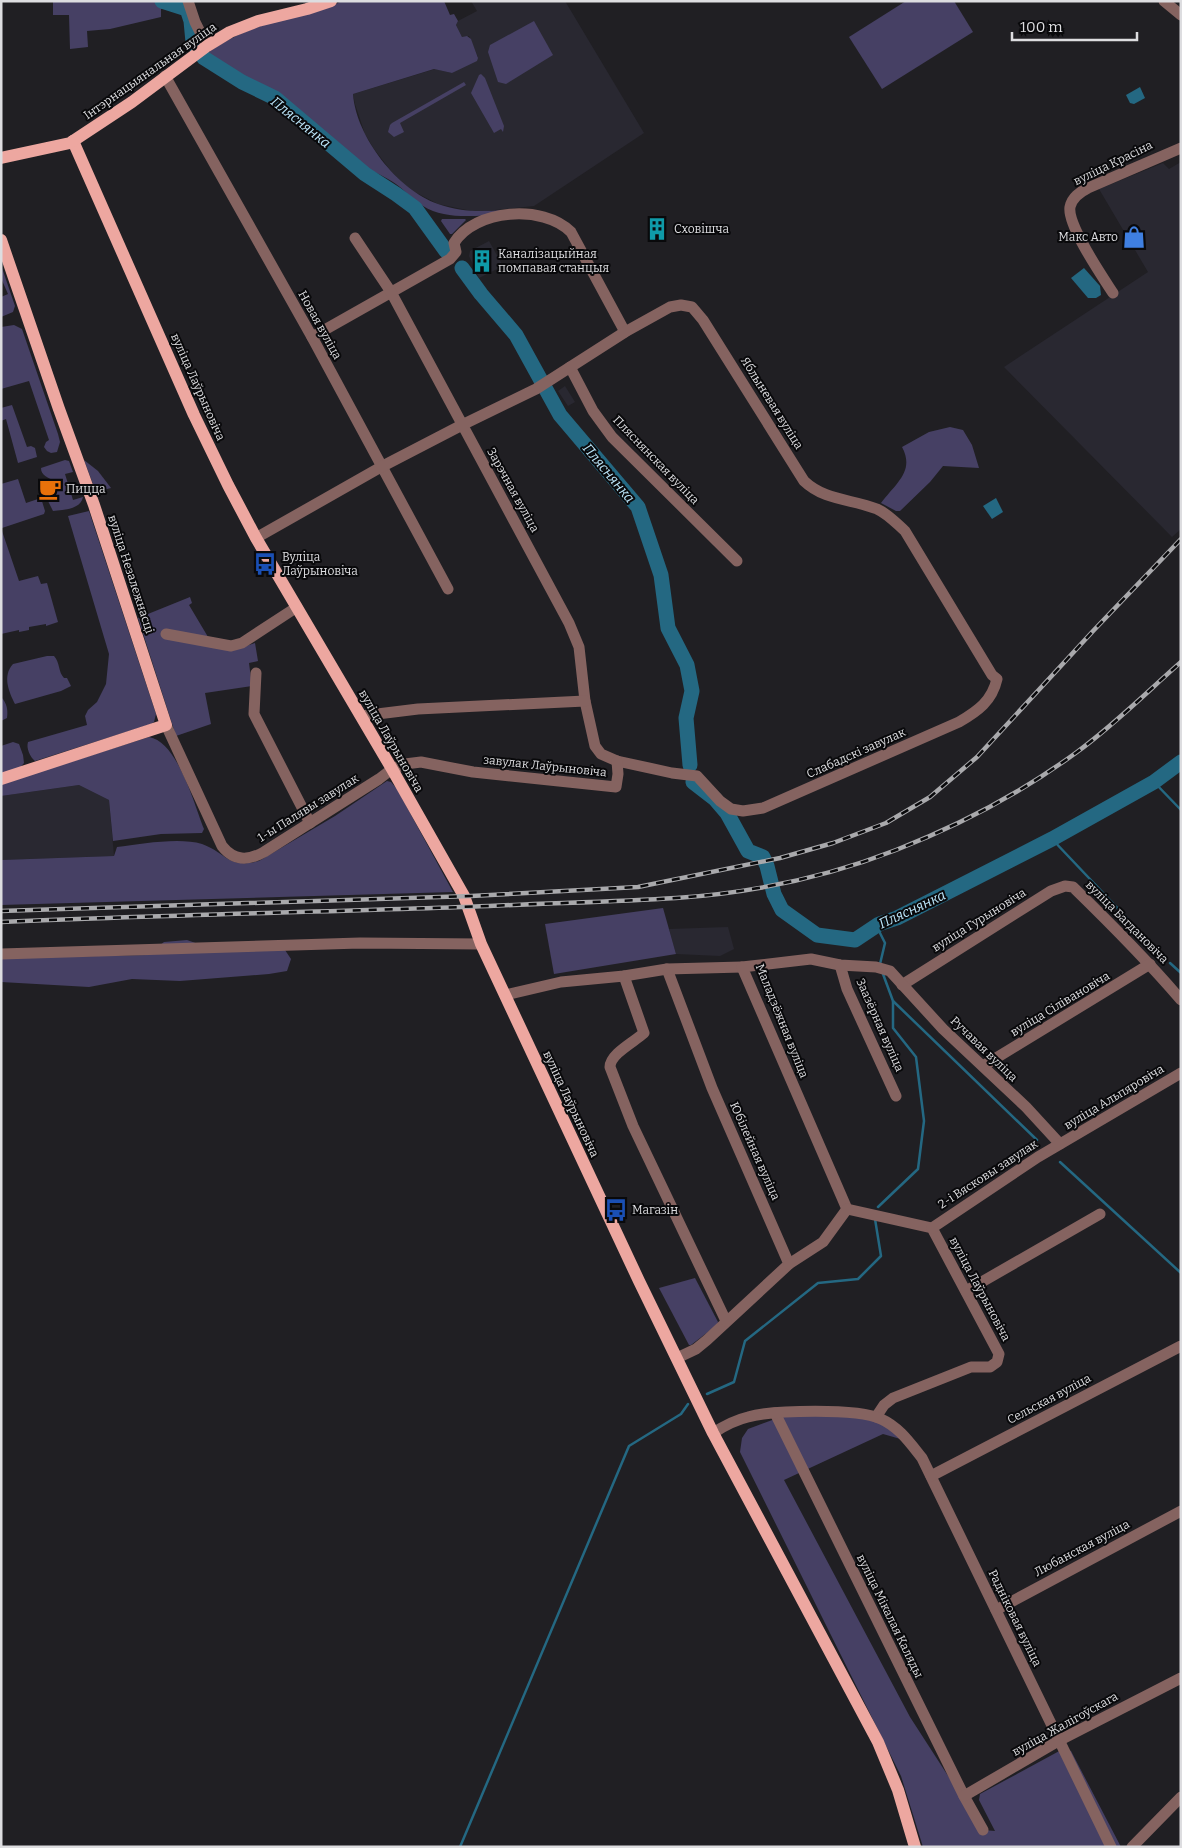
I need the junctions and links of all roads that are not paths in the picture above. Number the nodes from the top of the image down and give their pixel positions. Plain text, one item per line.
1 (188, 1) edge
2 (330, 1) edge
3 (1164, 1) edge
4 (1181, 15) edge
5 (206, 47) junction
6 (165, 76) junction
7 (73, 142) junction
8 (1181, 148) edge
9 (1, 158) edge
10 (355, 238) dead end
11 (1, 240) edge
12 (391, 292) junction
13 (1113, 293) dead end
14 (625, 332) junction
15 (312, 337) junction
16 (570, 367) junction
17 (462, 425) junction
18 (381, 467) junction
19 (256, 538) junction
20 (737, 561) dead end
21 (448, 589) dead end
22 (297, 607) junction
23 (166, 634) dead end
24 (256, 673) dead end
25 (993, 692) joint
26 (585, 701) junction
27 (361, 716) junction
28 (166, 725) junction
29 (617, 761) junction
30 (392, 769) junction
31 (1, 779) edge
32 (720, 801) joint
33 (310, 823) junction
34 (1073, 887) joint
35 (481, 944) junction
36 (1, 954) edge
37 (1150, 964) junction
38 (840, 965) junction
39 (742, 967) junction
40 (667, 969) junction
41 (890, 972) joint
42 (624, 976) junction
43 (902, 985) junction
44 (505, 995) junction
45 (1181, 1000) edge
46 (983, 1066) junction
47 (1181, 1073) edge
48 (896, 1096) dead end
49 (1060, 1144) junction
50 (847, 1209) junction
51 (1100, 1214) dead end
52 (932, 1228) junction
53 (789, 1264) junction
54 (966, 1291) junction
55 (726, 1321) junction
56 (1181, 1346) edge
57 (677, 1358) junction
58 (775, 1413) junction
59 (876, 1417) junction
60 (713, 1433) junction
61 (931, 1476) junction
62 (1181, 1511) edge
63 (996, 1610) junction
64 (1181, 1678) edge
65 (1060, 1740) junction
66 (964, 1796) junction
67 (1181, 1797) edge
68 (983, 1830) dead end
69 (915, 1847) edge
70 (1111, 1847) edge
71 (1132, 1847) edge

1 - 5 street
2 - 5 main road, Інтэрнацыянальная вуліца
3 - 4 street
5 - 6 main road, Інтэрнацыянальная вуліца
6 - 7 main road, Інтэрнацыянальная вуліца
6 - 15 street, Новая вуліца
7 - 9 main road
7 - 19 main road, вуліца Лаўрыновіча
8 - 13 street, вуліца Красіна
10 - 12 street, Зарэчная вуліца
11 - 28 main road, вуліца Незалежнасці
12 - 14 street
12 - 15 street
12 - 17 street, Зарэчная вуліца
14 - 16 street, Яблыневая вуліца
14 - 25 street, Яблыневая вуліца
15 - 18 street, Новая вуліца
16 - 17 street, Яблыневая вуліца
16 - 20 street, Пляснянская вуліца
17 - 18 street, Яблыневая вуліца
17 - 26 street, Зарэчная вуліца
18 - 19 street, Яблыневая вуліца
18 - 21 street, Новая вуліца
19 - 22 main road, вуліца Лаўрыновіча
22 - 23 street
22 - 27 main road, вуліца Лаўрыновіча
24 - 33 street
25 - 32 street, Слабадскі завулак
26 - 27 street
26 - 29 street, Зарэчная вуліца
27 - 30 main road, вуліца Лаўрыновіча
28 - 31 main road
28 - 33 street, 1-ы Палявы завулак
29 - 30 street, завулак Лаўрыновіча
29 - 32 street, завулак Лаўрыновіча
30 - 33 street, 1-ы Палявы завулак
30 - 35 main road, вуліца Лаўрыновіча
34 - 37 street, вуліца Багдановіча
34 - 43 street, вуліца Гурыновіча
35 - 36 street
35 - 44 main road, вуліца Лаўрыновіча
37 - 45 street, вуліца Багдановіча
37 - 46 street, вуліца Сілівановіча
38 - 39 street, Маладзёжная вуліца
38 - 41 street, Маладзёжная вуліца
38 - 48 street, Заазёрная вуліца
39 - 40 street
39 - 50 street, Маладзёжная вуліца
40 - 42 street
40 - 53 street, Юбілейная вуліца
41 - 43 street, Ручавая вуліца
42 - 44 street
42 - 55 street
43 - 46 street, Ручавая вуліца
44 - 57 main road, вуліца Лаўрыновіча
46 - 49 street, Ручавая вуліца
47 - 49 street, вуліца Альпяровіча
49 - 52 street, 2-і Вясковы завулак
50 - 52 street
50 - 53 street
51 - 54 street
52 - 54 street, вуліца Лаўрыновіча
53 - 55 street
54 - 59 street, вуліца Лаўрыновіча
55 - 57 street
56 - 61 street, Сельская вуліца
57 - 60 main road, вуліца Лаўрыновіча
58 - 59 street
58 - 60 street
58 - 66 street, вуліца Мікалая Каляды
59 - 61 street, Радніковая вуліца
60 - 69 main road, вуліца Лаўрыновіча
61 - 63 street, Радніковая вуліца
62 - 63 street, Любанская вуліца
63 - 65 street, Радніковая вуліца
64 - 65 street, вуліца Жалігоўскага
65 - 66 street, вуліца Жалігоўскага
65 - 70 street, Радніковая вуліца
66 - 68 street, вуліца Мікалая Каляды
67 - 71 street

